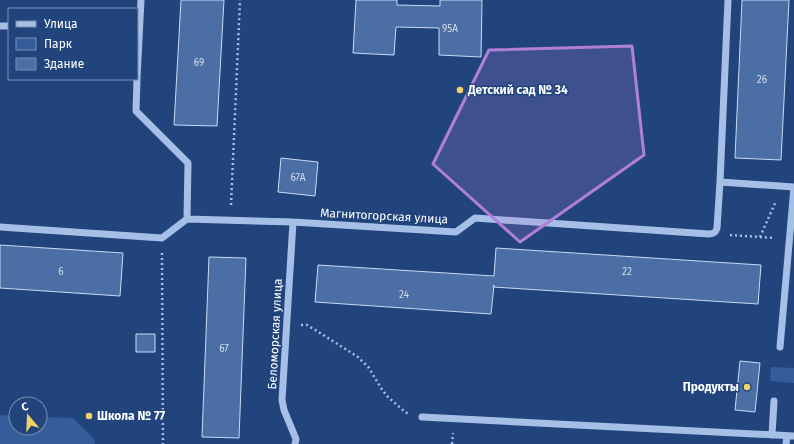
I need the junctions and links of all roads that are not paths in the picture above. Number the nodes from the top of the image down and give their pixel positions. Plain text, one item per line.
1 (141, 0) edge
2 (728, 0) edge
3 (138, 59) edge
4 (137, 80) edge
5 (720, 182) junction
6 (794, 187) edge
7 (187, 219) junction
8 (293, 222) junction
9 (0, 227) edge
10 (780, 347) dead end
11 (774, 401) dead end
12 (422, 417) road end
13 (772, 435) junction
14 (790, 436) edge
15 (295, 444) edge
16 (786, 444) edge

1 - 3 street
2 - 5 street
4 - 7 street
5 - 6 street
5 - 8 street, Магнитогорская улица
6 - 10 street
7 - 8 street, Магнитогорская улица
7 - 9 street
8 - 15 street, Беломорская улица
11 - 13 street
12 - 13 street
13 - 14 street
14 - 16 street

